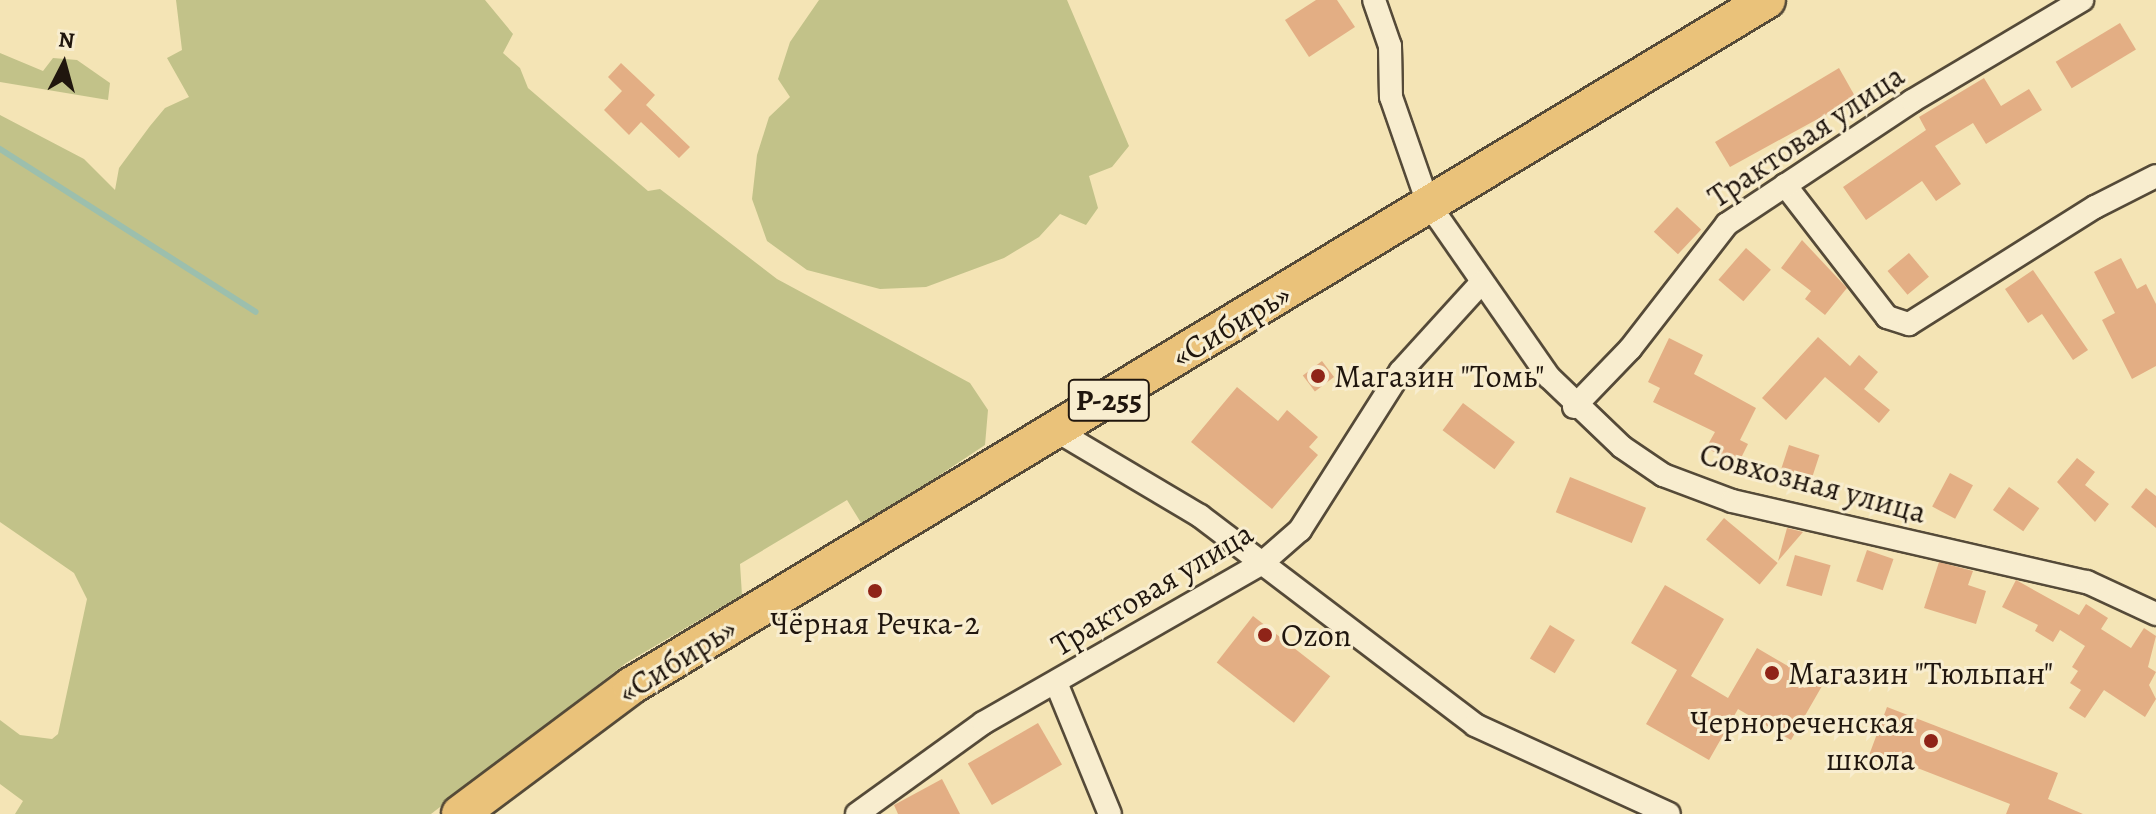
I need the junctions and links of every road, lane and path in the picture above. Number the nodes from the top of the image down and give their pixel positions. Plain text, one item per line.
1 (1374, 0) edge
2 (1767, 0) edge
3 (2082, 0) edge
4 (2156, 176) edge
5 (1785, 185) junction
6 (1428, 203) junction
7 (1482, 282) junction
8 (1574, 407) junction
9 (1057, 431) junction
10 (1261, 564) junction
11 (2156, 614) edge
12 (1057, 685) junction
13 (460, 814) edge
14 (857, 814) edge
15 (1110, 814) edge
16 (1669, 814) edge

1 - 6 street, Совхозная улица
2 - 6 highway, «Сибирь» / Р-255
3 - 5 street, Трактовая улица
4 - 5 street
5 - 8 street, Трактовая улица
6 - 7 street, Совхозная улица
6 - 9 highway, «Сибирь» / Р-255
7 - 8 street, Совхозная улица
7 - 10 street, Трактовая улица
8 - 11 street, Совхозная улица
9 - 10 street
9 - 13 highway, «Сибирь» / Р-255
10 - 12 street, Трактовая улица
10 - 16 street
12 - 14 street, Трактовая улица
12 - 15 street

